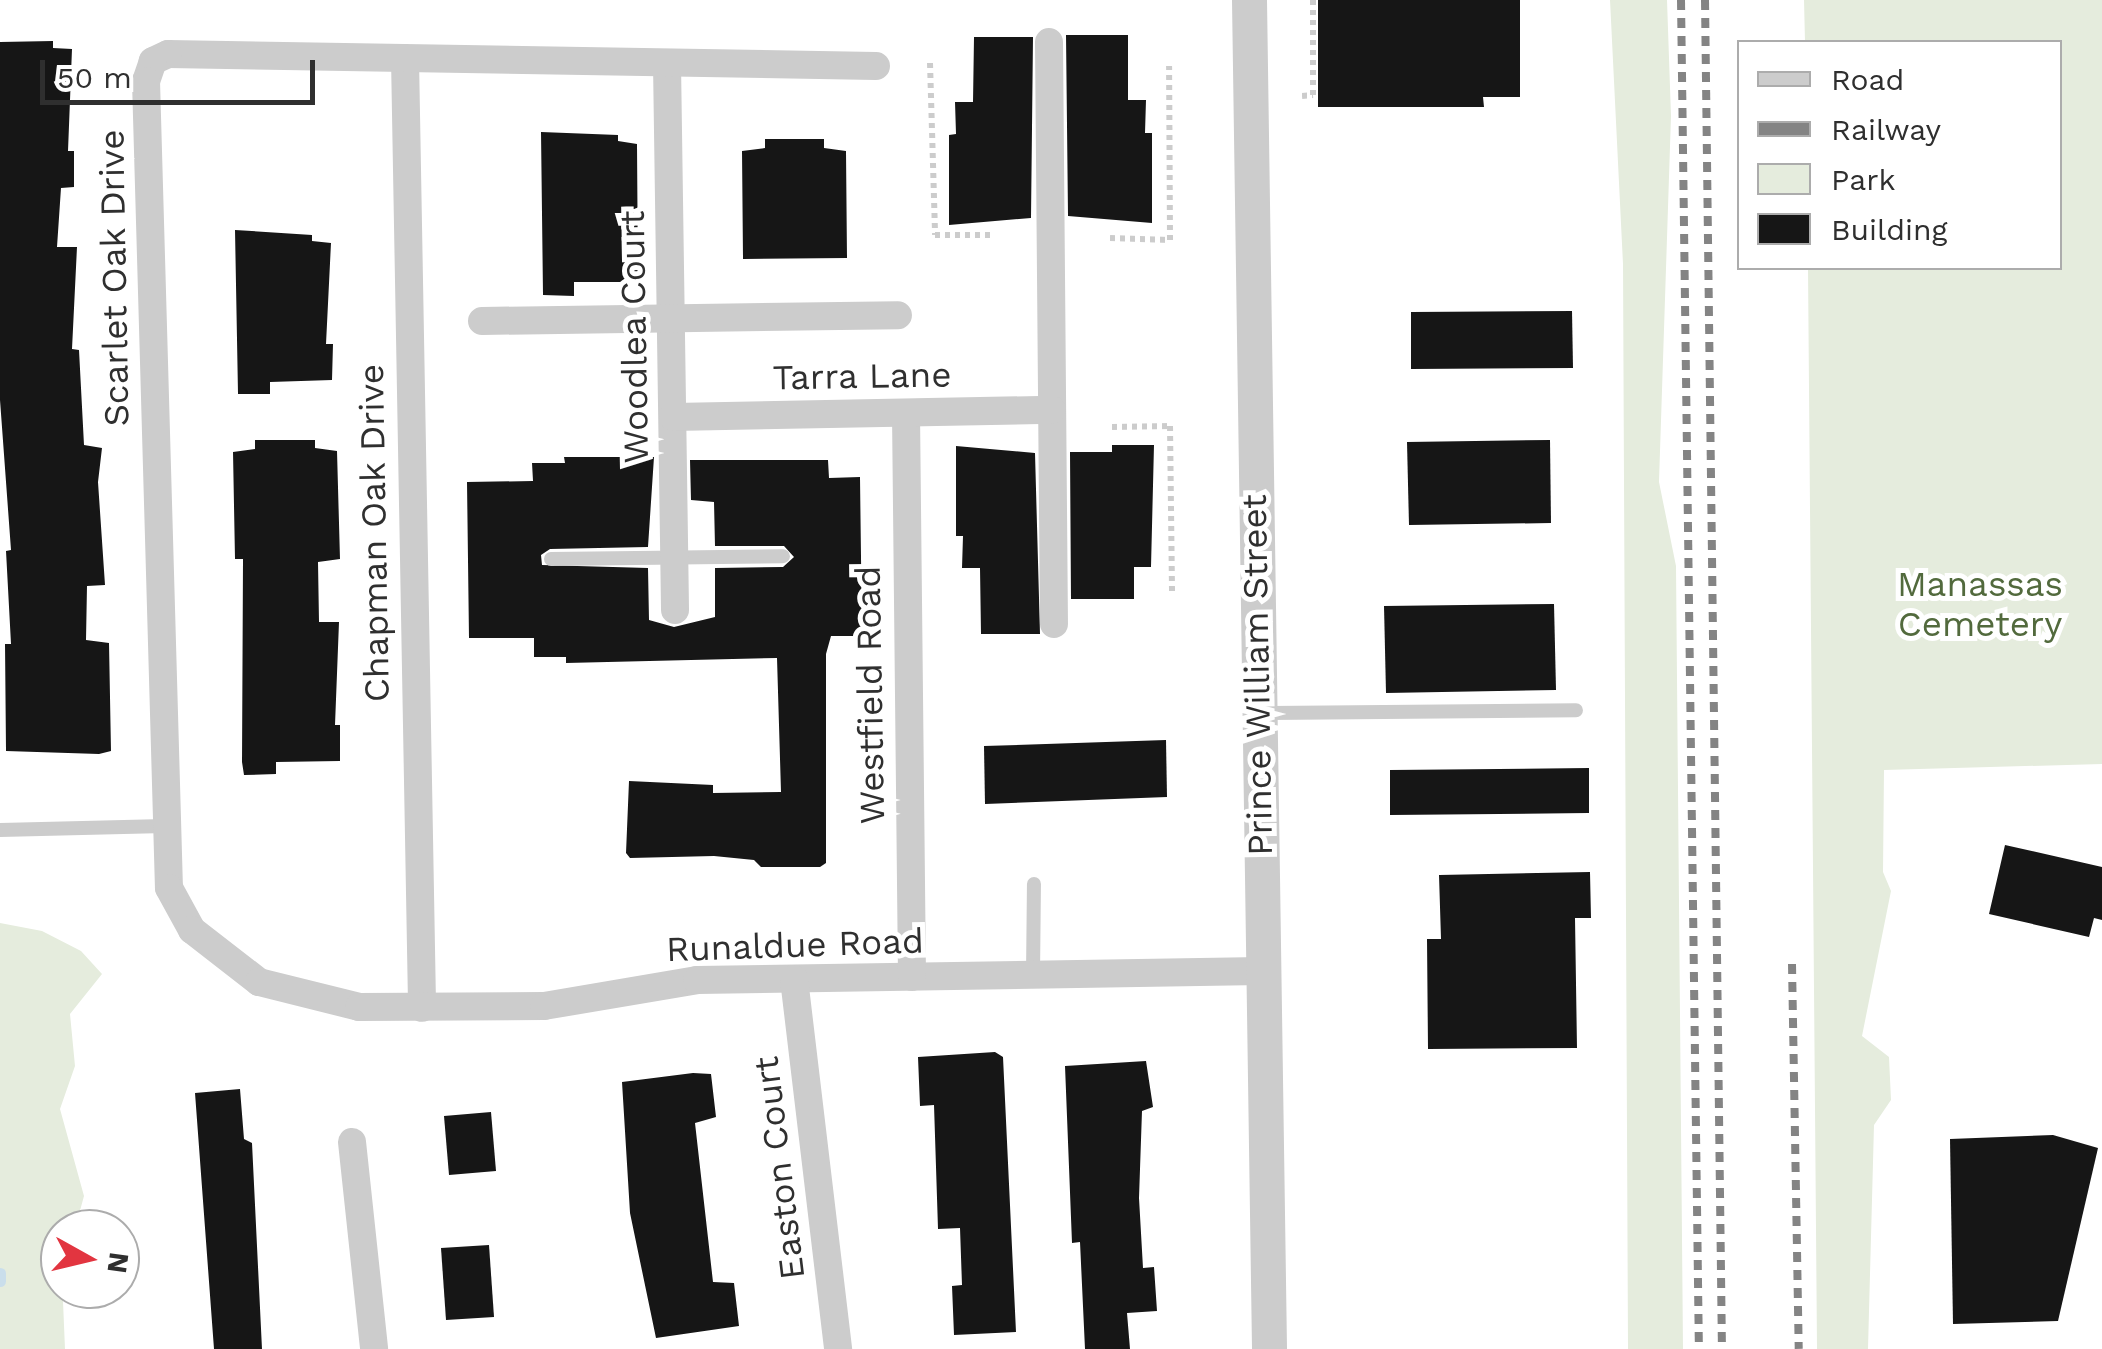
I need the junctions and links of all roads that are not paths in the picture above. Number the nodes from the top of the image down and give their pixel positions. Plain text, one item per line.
1 (1249, 0) edge
2 (1049, 42) dead end
3 (405, 58) junction
4 (667, 63) junction
5 (876, 66) dead end
6 (898, 316) dead end
7 (671, 318) junction
8 (482, 321) dead end
9 (1052, 410) junction
10 (906, 413) junction
11 (673, 417) junction
12 (783, 556) dead end
13 (674, 558) junction
14 (551, 559) dead end
15 (675, 610) dead end
16 (1054, 624) dead end
17 (1576, 710) dead end
18 (1258, 713) junction
19 (165, 826) junction
20 (0, 830) edge
21 (1034, 884) dead end
22 (224, 958) joint
23 (1261, 970) junction
24 (1033, 974) junction
25 (912, 977) junction
26 (794, 978) junction
27 (422, 1008) junction
28 (352, 1142) dead end
29 (374, 1349) edge
30 (838, 1349) edge
31 (1268, 1349) edge

1 - 18 street, Prince William Street
2 - 9 street
3 - 4 street, Scarlet Oak Drive
3 - 19 street, Scarlet Oak Drive
3 - 27 street, Chapman Oak Drive
4 - 5 street, Scarlet Oak Drive
4 - 7 street, Woodlea Court
6 - 7 street
7 - 8 street
7 - 11 street, Woodlea Court
9 - 10 street, Tarra Lane
9 - 16 street
10 - 11 street, Tarra Lane
10 - 25 street, Westfield Road
11 - 13 street, Woodlea Court
12 - 13 lane
13 - 14 lane
13 - 15 street, Woodlea Court
17 - 18 lane
18 - 23 street, Prince William Street
19 - 20 lane
19 - 22 street, Scarlet Oak Drive
21 - 24 lane
22 - 27 street, Runaldue Road
23 - 24 street, Runaldue Road
23 - 31 street, Prince William Street
24 - 25 street, Runaldue Road
25 - 26 street, Runaldue Road
26 - 27 street, Runaldue Road
26 - 30 street, Easton Court
28 - 29 street

